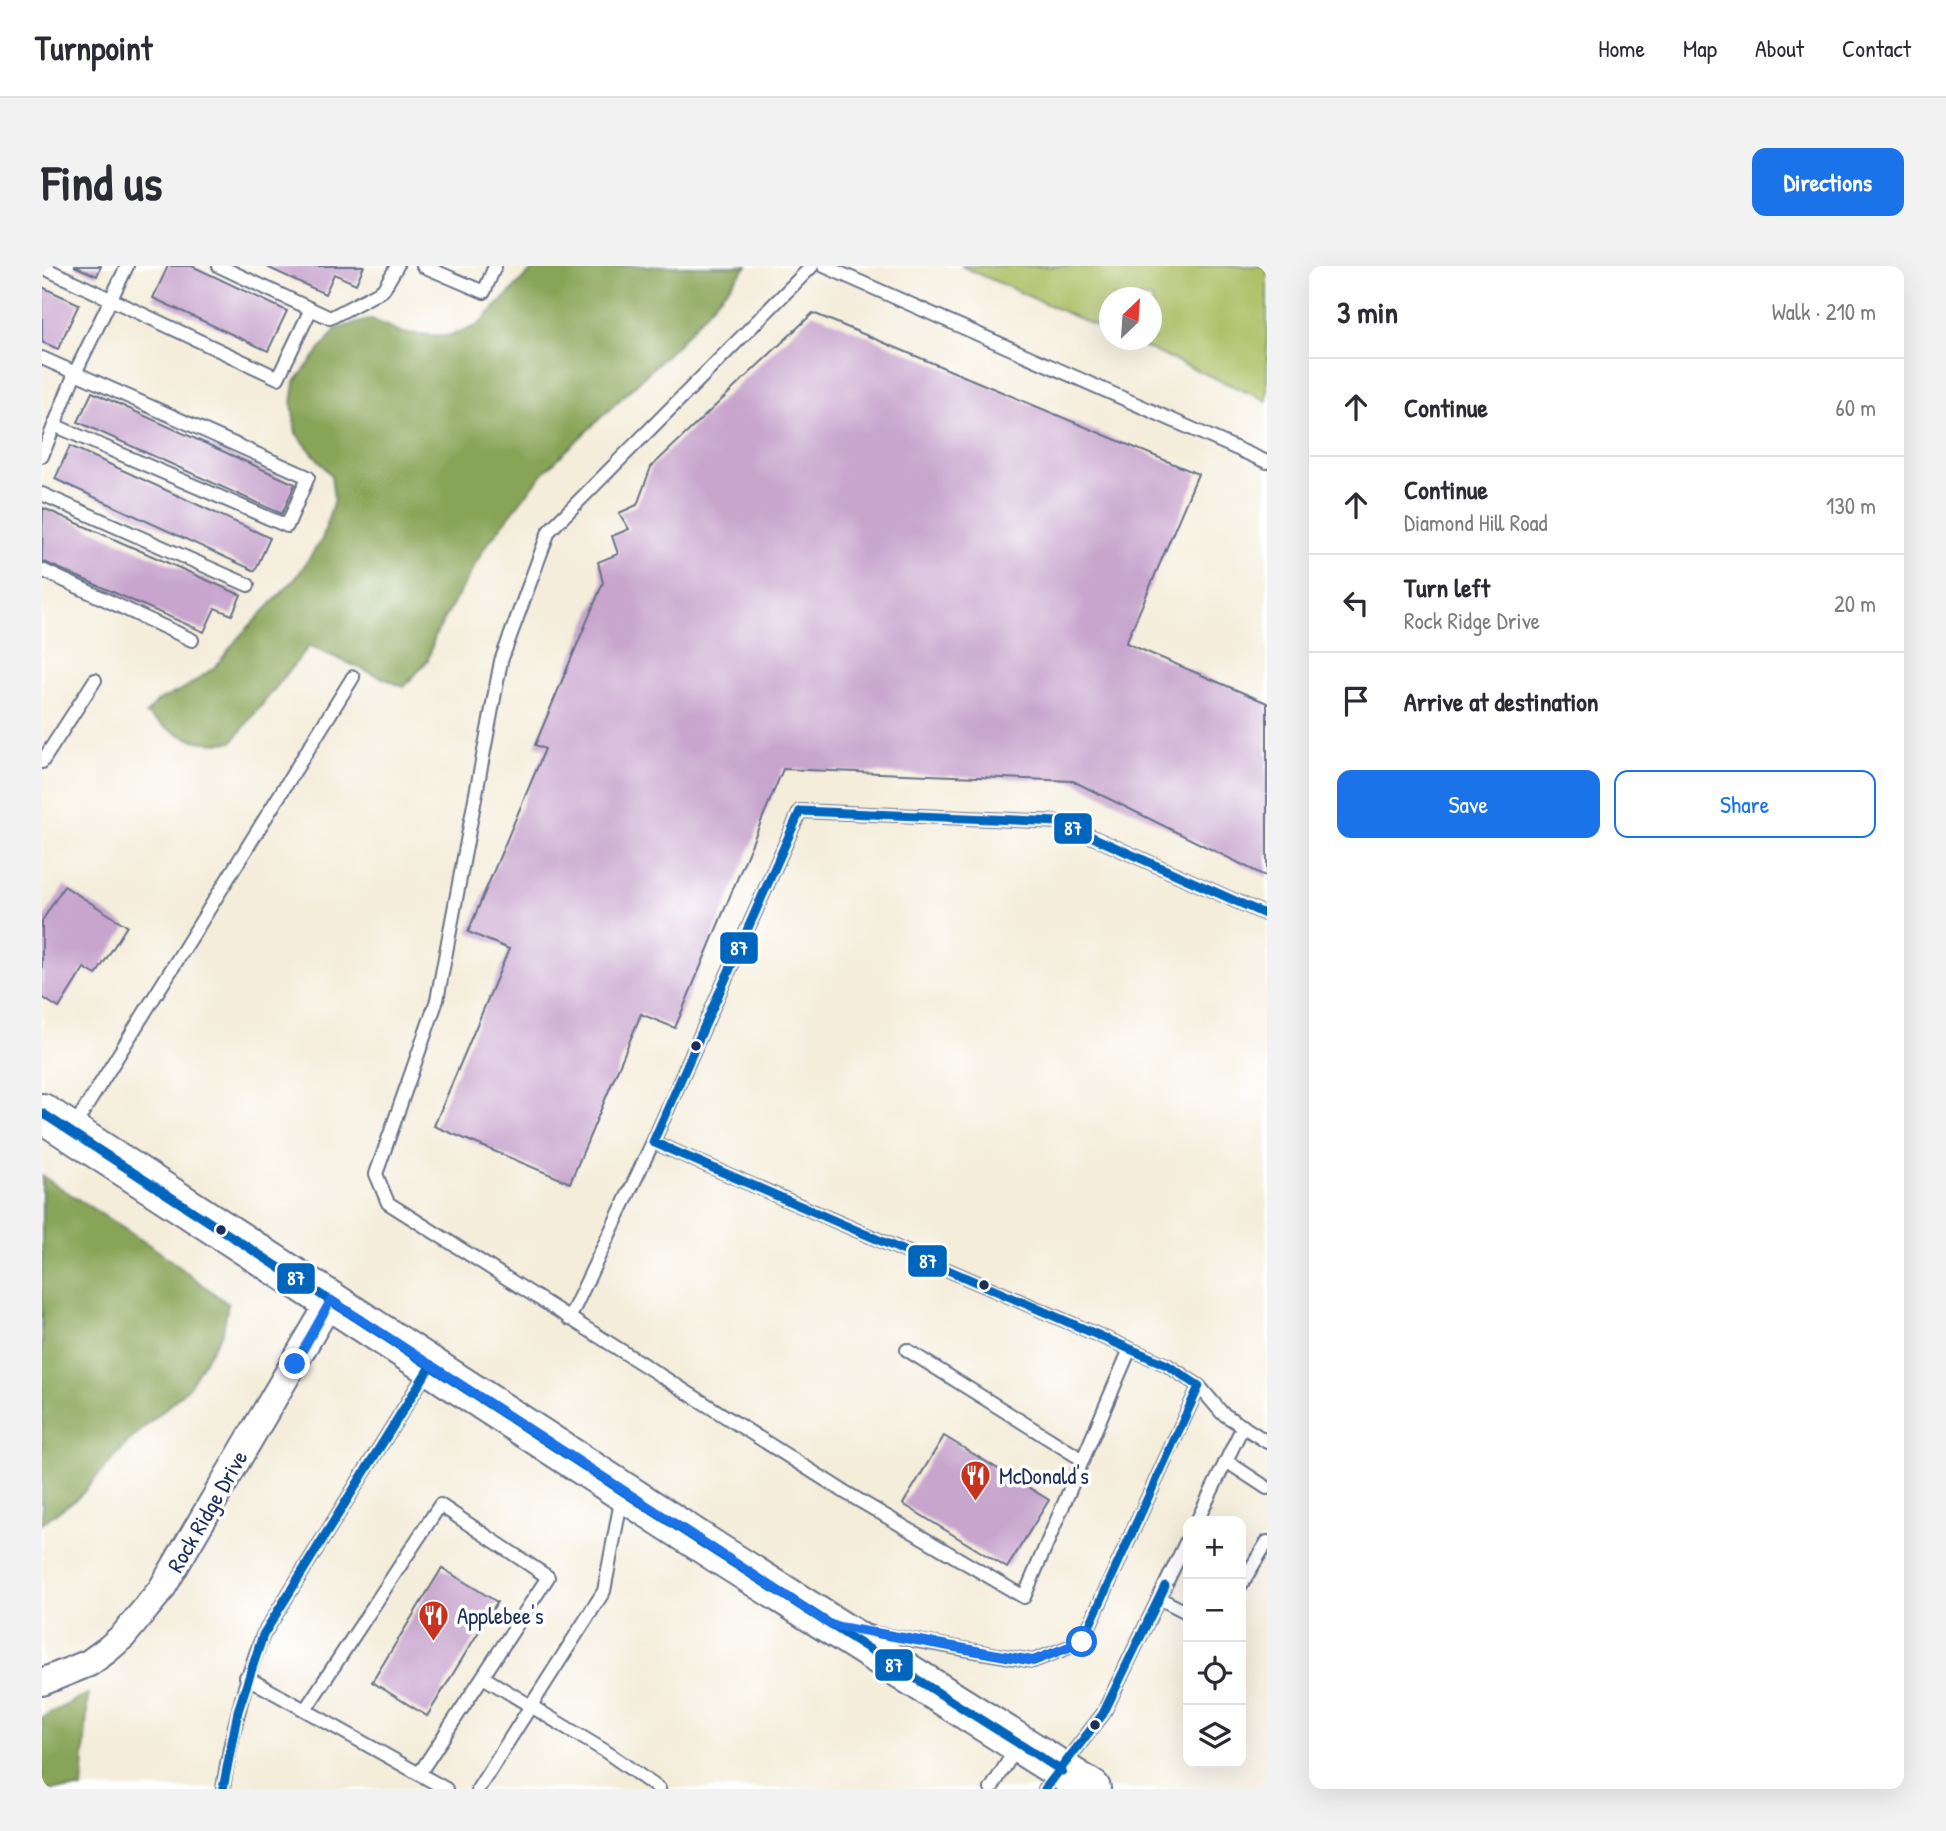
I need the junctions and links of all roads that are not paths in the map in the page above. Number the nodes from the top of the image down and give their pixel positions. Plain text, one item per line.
1 (127, 266) edge
2 (219, 266) edge
3 (397, 266) edge
4 (423, 266) edge
5 (495, 266) edge
6 (813, 266) edge
7 (824, 266) edge
8 (42, 267) edge
9 (112, 298) junction
10 (311, 309) junction
11 (42, 358) edge
12 (75, 373) junction
13 (56, 425) junction
14 (42, 456) edge
15 (1267, 462) edge
16 (42, 494) edge
17 (42, 570) edge
18 (248, 585) dead end
19 (192, 640) dead end
20 (353, 677) dead end
21 (95, 680) dead end
22 (42, 762) edge
23 (1267, 915) edge
24 (57, 1122) edge
25 (653, 1142) junction
26 (331, 1300) junction
27 (569, 1319) junction
28 (1130, 1349) junction
29 (907, 1350) dead end
30 (431, 1365) junction
31 (1199, 1385) junction
32 (1243, 1426) junction
33 (1267, 1442) edge
34 (1083, 1460) junction
35 (1226, 1461) junction
36 (1267, 1488) edge
37 (623, 1491) junction
38 (1198, 1516) edge
39 (1267, 1542) edge
40 (1183, 1548) edge
41 (1245, 1579) edge
42 (1159, 1598) junction
43 (1183, 1610) edge
44 (831, 1625) junction
45 (246, 1677) junction
46 (483, 1677) junction
47 (42, 1682) edge
48 (531, 1706) junction
49 (305, 1710) junction
50 (1020, 1744) junction
51 (419, 1774) junction
52 (1066, 1783) edge
53 (223, 1789) edge
54 (446, 1789) edge
55 (478, 1789) edge
56 (659, 1789) edge
57 (991, 1789) edge

1 - 9 lane
2 - 10 lane
3 - 10 lane
4 - 5 lane
6 - 27 lane
7 - 15 lane
8 - 9 lane
9 - 10 lane
9 - 12 lane
11 - 12 lane
12 - 13 lane
12 - 13 lane
13 - 14 lane
16 - 18 lane
17 - 19 lane
20 - 24 lane
21 - 22 lane
23 - 25 lane
24 - 26 main road
25 - 27 lane
25 - 28 lane
26 - 30 main road
26 - 47 street, Rock Ridge Drive
27 - 34 lane
28 - 31 lane
28 - 34 lane
29 - 34 lane
30 - 37 main road
30 - 45 lane
31 - 32 lane
31 - 44 lane
32 - 33 lane
32 - 35 lane
35 - 36 lane
35 - 38 lane
37 - 44 main road
37 - 48 lane
39 - 41 lane
40 - 42 lane
42 - 43 lane
42 - 52 lane
44 - 50 main road
45 - 49 lane
45 - 53 lane
46 - 48 lane
46 - 49 lane
46 - 51 lane
48 - 55 lane
48 - 56 lane
49 - 51 lane
50 - 52 main road
50 - 57 lane
51 - 54 lane

